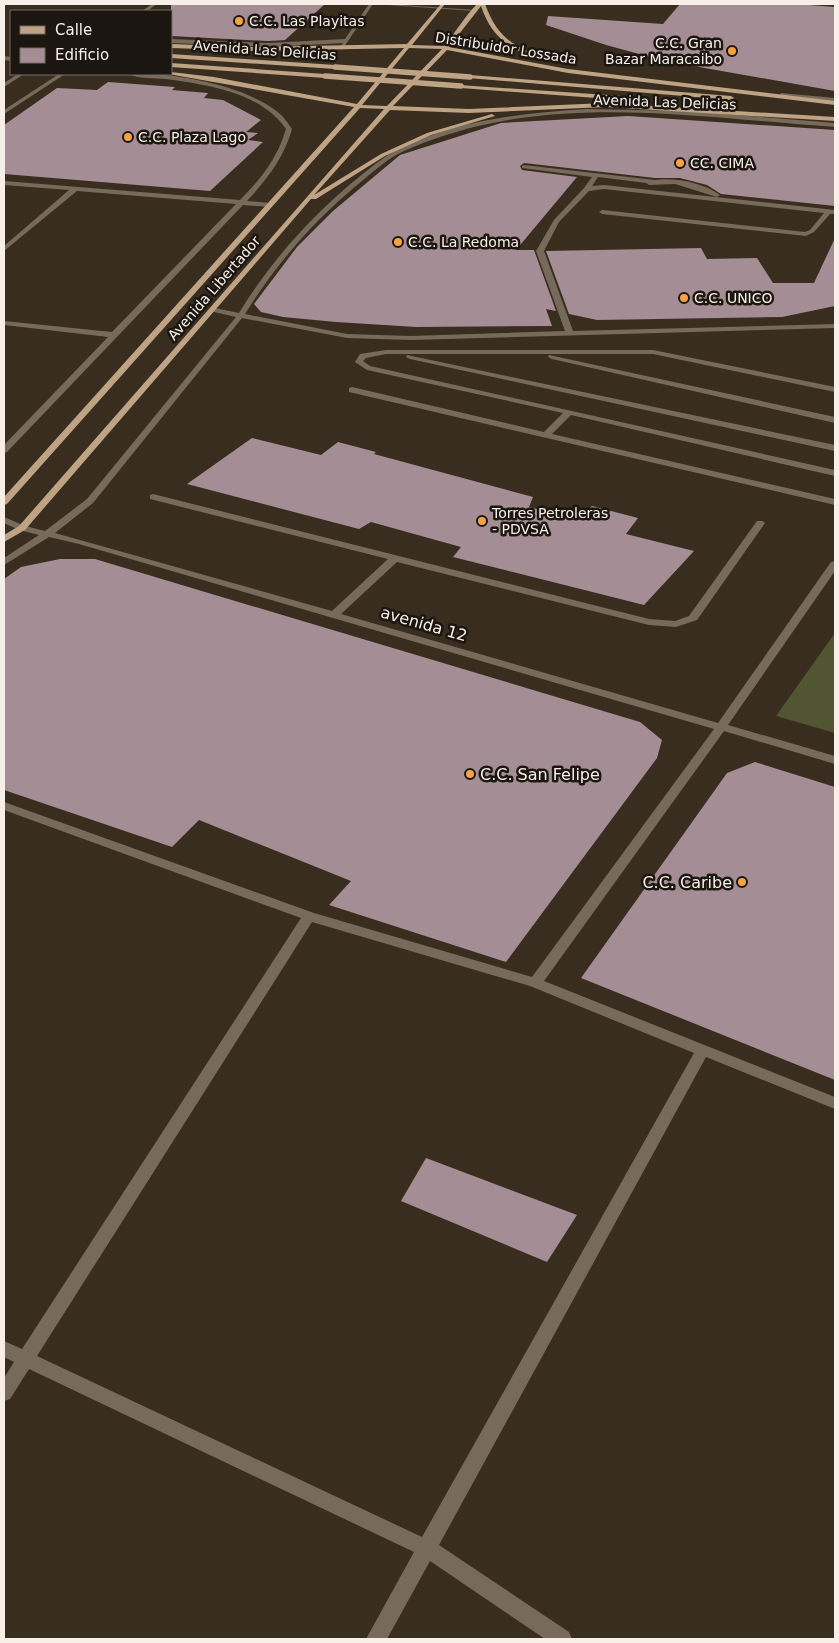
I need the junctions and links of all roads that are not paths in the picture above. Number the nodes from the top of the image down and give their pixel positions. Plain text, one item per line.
1 (370, 4) edge
2 (389, 4) edge
3 (482, 4) edge
4 (442, 5) edge
5 (474, 10) junction
6 (172, 41) edge
7 (346, 41) junction
8 (172, 46) edge
9 (406, 46) junction
10 (342, 48) junction
11 (444, 49) junction
12 (172, 56) edge
13 (172, 65) edge
14 (172, 74) edge
15 (19, 75) edge
16 (60, 75) edge
17 (139, 75) edge
18 (642, 80) junction
19 (4, 85) edge
20 (632, 98) dead end
21 (671, 102) dead end
22 (835, 102) edge
23 (358, 106) junction
24 (388, 108) junction
25 (835, 108) edge
26 (544, 109) junction
27 (4, 112) edge
28 (835, 117) edge
29 (835, 125) edge
30 (524, 167) dead end
31 (596, 175) junction
32 (656, 182) junction
33 (4, 184) edge
34 (685, 184) junction
35 (75, 189) junction
36 (587, 189) junction
37 (642, 191) junction
38 (672, 195) junction
39 (730, 201) junction
40 (241, 203) junction
41 (270, 205) junction
42 (299, 208) junction
43 (602, 212) dead end
44 (832, 212) edge
45 (4, 249) edge
46 (214, 308) junction
47 (241, 315) junction
48 (4, 323) edge
49 (835, 326) edge
50 (570, 334) junction
51 (114, 335) junction
52 (386, 352) junction
53 (529, 352) junction
54 (352, 390) dead end
55 (835, 390) edge
56 (569, 412) junction
57 (835, 420) edge
58 (546, 435) junction
59 (835, 448) edge
60 (4, 450) edge
61 (835, 473) edge
62 (153, 497) dead end
63 (4, 502) edge
64 (835, 502) edge
65 (4, 520) edge
66 (760, 523) dead end
67 (22, 528) junction
68 (47, 534) junction
69 (4, 539) edge
70 (395, 558) junction
71 (4, 562) edge
72 (835, 564) edge
73 (334, 614) junction
74 (721, 727) junction
75 (835, 760) edge
76 (4, 806) edge
77 (309, 916) junction
78 (535, 983) junction
79 (703, 1050) junction
80 (835, 1103) edge
81 (4, 1349) edge
82 (25, 1359) junction
83 (4, 1393) edge
84 (428, 1550) junction
85 (376, 1639) edge
86 (562, 1639) edge

1 - 7 street
2 - 4 street
3 - 5 main road, Avenida Libertador
3 - 18 main road
4 - 5 street
4 - 9 main road, Avenida Libertador
5 - 11 main road, Avenida Libertador
6 - 7 street
7 - 10 street
8 - 10 main road, Distribuidor Lossada
9 - 10 main road, Distribuidor Lossada
9 - 11 main road, Distribuidor Lossada
9 - 23 main road, Avenida Libertador
11 - 18 main road, Distribuidor Lossada
11 - 24 main road, Avenida Libertador
12 - 25 main road, Avenida Las Delicias, bridge
13 - 20 main road, Avenida Las Delicias, bridge
14 - 23 main road
15 - 19 street
16 - 27 street
17 - 40 street
18 - 22 main road, Distribuidor Lossada
21 - 28 main road, Avenida Las Delicias
23 - 24 main road
23 - 41 main road, Avenida Libertador
24 - 26 main road
24 - 42 main road, Avenida Libertador
26 - 28 main road
26 - 42 main road
29 - 47 street, Avenida Las Delicias
30 - 31 street
31 - 32 street
31 - 36 street
32 - 34 street
32 - 37 street
33 - 35 street
34 - 38 street
34 - 39 street
35 - 40 street
35 - 45 street
36 - 37 street
36 - 50 street
37 - 38 street
38 - 39 street
39 - 44 street
40 - 41 street
40 - 51 street
41 - 63 main road, Avenida Libertador
42 - 46 main road, Avenida Libertador
43 - 44 street
46 - 47 street
46 - 67 main road, Avenida Libertador
47 - 50 street
47 - 68 street, Avenida Las Delicias
48 - 51 street
49 - 50 street
51 - 60 street
52 - 53 street
52 - 56 street
52 - 59 street
53 - 55 street
53 - 57 street
54 - 58 street
56 - 58 street
56 - 61 street
58 - 64 street
62 - 70 street
65 - 67 street, avenida 12
66 - 70 street
67 - 68 street, avenida 12
67 - 69 main road, Avenida Libertador
68 - 71 street, Avenida Las Delicias
68 - 73 street, avenida 12
70 - 73 street
72 - 74 street
73 - 74 street, avenida 12
74 - 75 street, avenida 12
74 - 78 street
76 - 77 street
77 - 78 street
77 - 82 street
78 - 79 street
79 - 80 street
79 - 84 street
81 - 82 street
82 - 83 street
82 - 84 street
84 - 85 street
84 - 86 street

